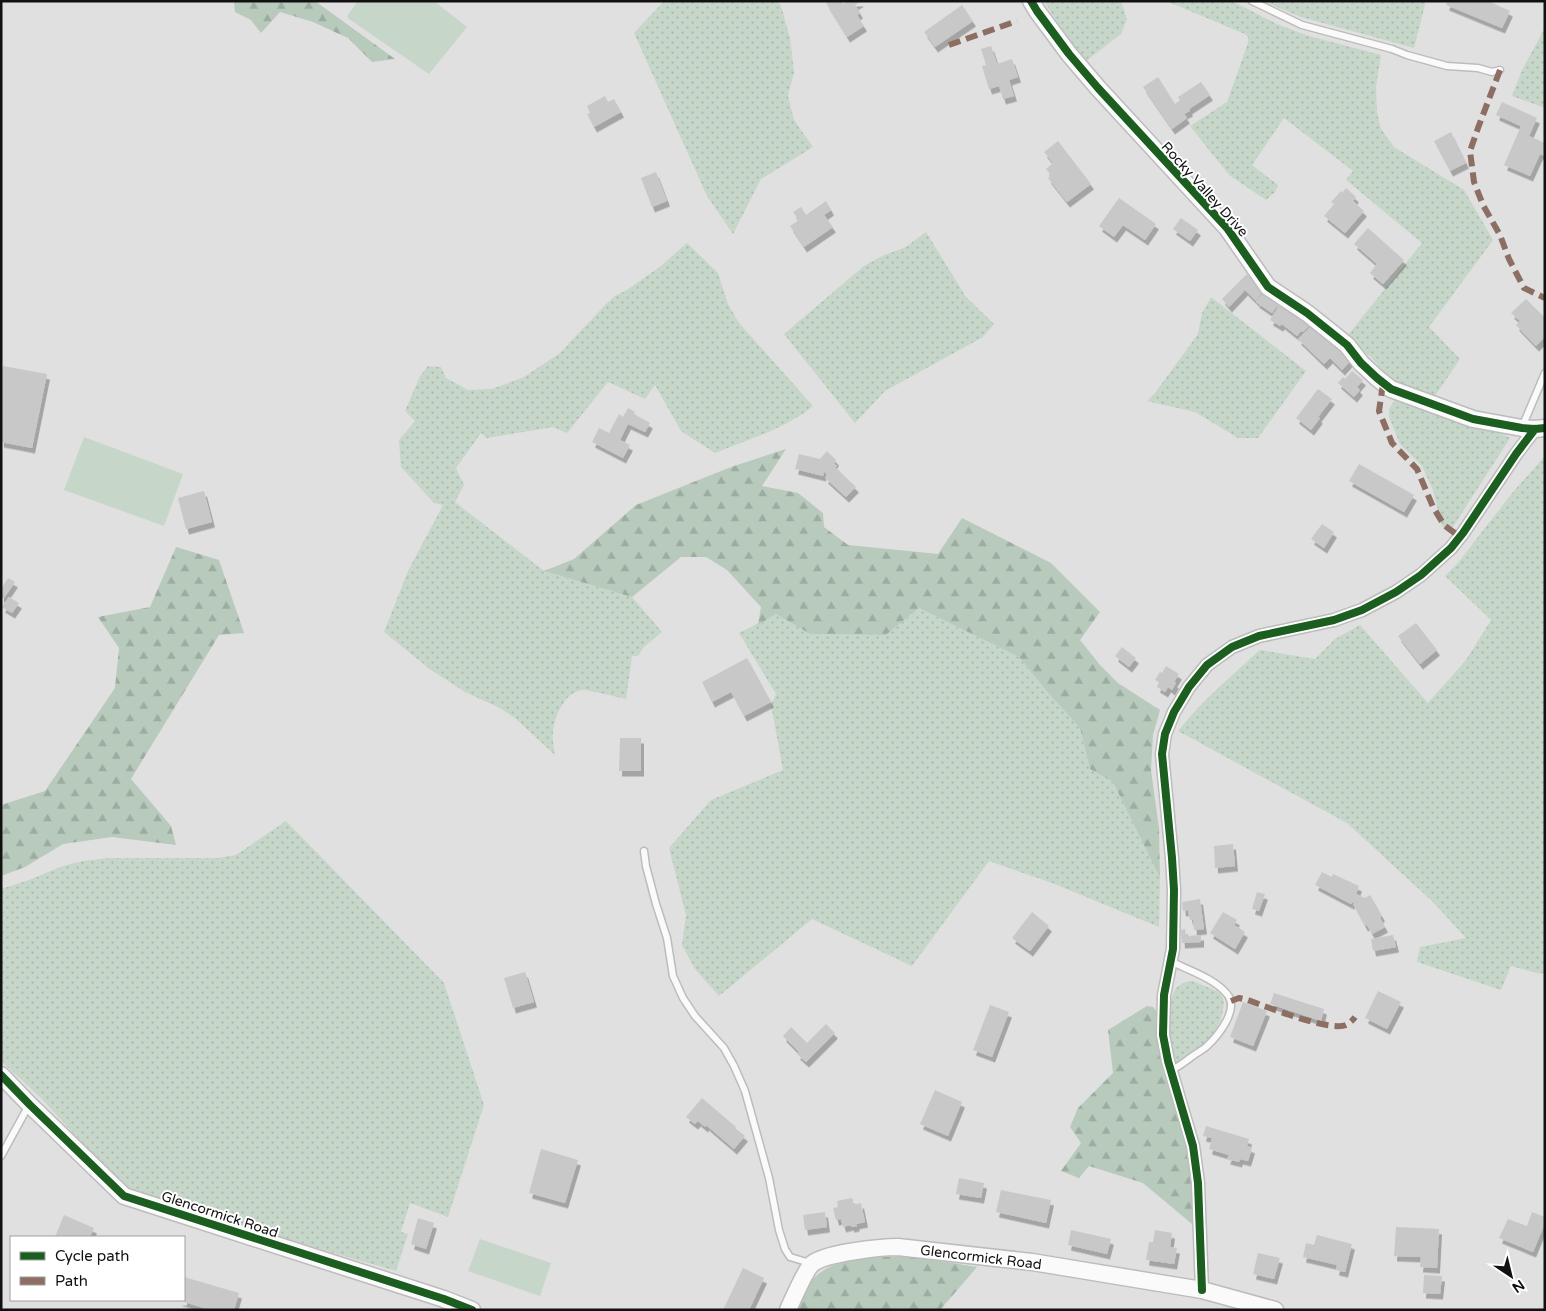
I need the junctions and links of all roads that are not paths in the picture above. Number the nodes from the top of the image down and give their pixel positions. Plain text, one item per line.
1 (1031, 1) edge
2 (1252, 1) edge
3 (1500, 70) dead end
4 (1545, 373) edge
5 (1534, 428) edge
6 (644, 851) dead end
7 (1170, 961) junction
8 (1171, 1070) junction
9 (1, 1075) edge
10 (30, 1105) junction
11 (1, 1156) edge
12 (812, 1264) junction
13 (1202, 1290) junction
14 (472, 1310) edge
15 (788, 1310) edge
16 (1275, 1310) edge

1 - 5 street, Rocky Valley Drive
2 - 3 lane
4 - 5 lane
5 - 7 street
6 - 12 lane
7 - 8 street
7 - 8 lane
8 - 13 street
9 - 10 street, Glencormick Road
10 - 11 lane
10 - 14 street, Glencormick Road
12 - 13 street, Glencormick Road
12 - 15 street
13 - 16 street, Glencormick Road

